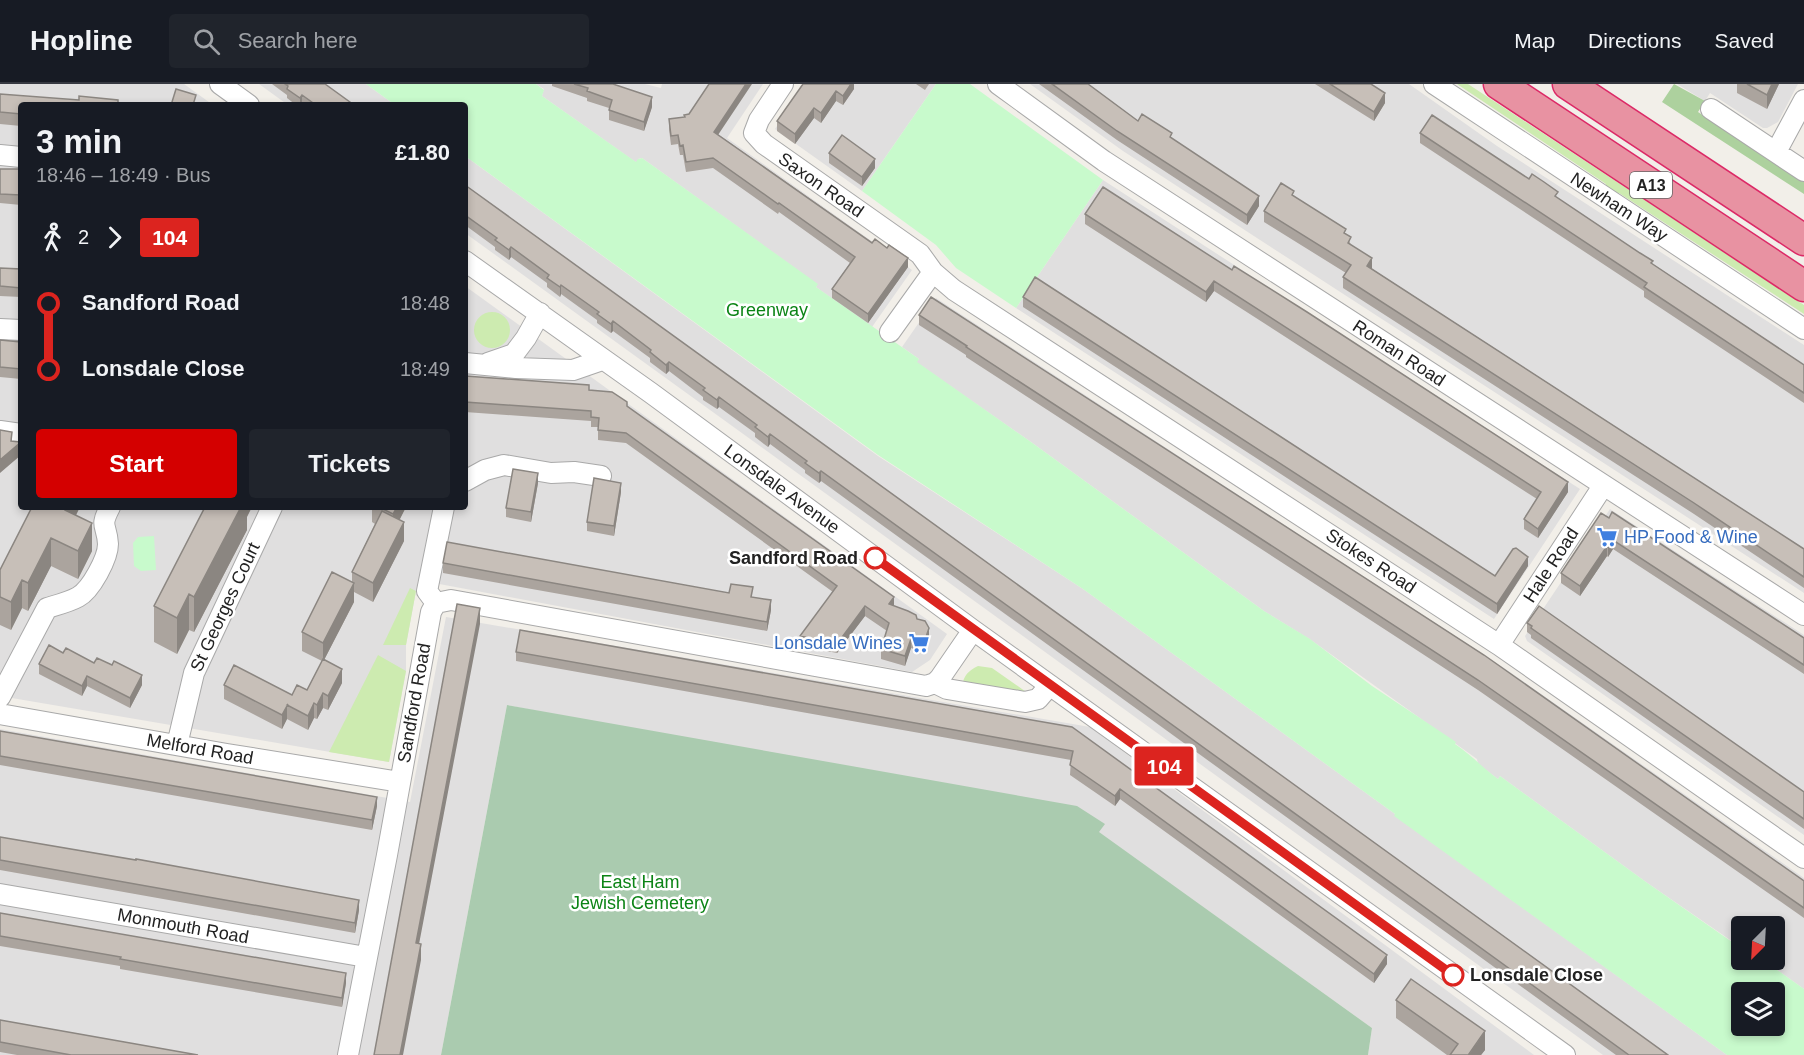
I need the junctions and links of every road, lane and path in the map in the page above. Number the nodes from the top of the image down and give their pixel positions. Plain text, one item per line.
1 (220, 84) edge
2 (783, 84) edge
3 (998, 84) edge
4 (1434, 84) edge
5 (1499, 84) edge
6 (1568, 84) edge
7 (1804, 100) edge
8 (245, 102) edge
9 (1711, 109) dead end
10 (1776, 152) junction
11 (0, 155) edge
12 (18, 157) edge
13 (1804, 171) edge
14 (1804, 240) edge
15 (468, 263) edge
16 (933, 272) junction
17 (1804, 286) edge
18 (540, 313) junction
19 (1804, 328) edge
20 (0, 329) edge
21 (18, 330) edge
22 (890, 332) dead end
23 (602, 360) junction
24 (468, 363) edge
25 (485, 364) junction
26 (0, 431) edge
27 (18, 434) edge
28 (601, 476) dead end
29 (468, 479) edge
30 (1603, 486) junction
31 (108, 510) edge
32 (271, 510) edge
33 (443, 510) edge
34 (436, 603) junction
35 (1804, 615) edge
36 (973, 630) junction
37 (1499, 645) junction
38 (935, 683) junction
39 (1050, 685) junction
40 (0, 697) edge
41 (0, 714) edge
42 (177, 745) junction
43 (400, 782) junction
44 (1804, 858) edge
45 (0, 894) edge
46 (366, 957) junction
47 (1538, 1047) edge
48 (348, 1055) edge
49 (1565, 1055) edge

1 - 8 street
2 - 16 street, Saxon Road
3 - 30 street, Roman Road
4 - 19 street, Newham Way
5 - 17 highway, Newham Way / A13
6 - 14 highway, A13
7 - 10 street
9 - 10 street
10 - 13 street
11 - 12 street
15 - 18 street, Lonsdale Avenue
16 - 22 street
16 - 37 street, Stokes Road
18 - 23 street, Lonsdale Avenue
18 - 25 street
20 - 21 street
23 - 25 street
23 - 36 street, Lonsdale Avenue
24 - 25 street
26 - 27 street
28 - 29 street
30 - 35 street, Roman Road
30 - 37 street, Hale Road
31 - 40 street
32 - 42 street, St Georges Court
33 - 34 street
34 - 38 street
34 - 43 street, Sandford Road
36 - 38 street
36 - 39 street, Lonsdale Avenue
37 - 44 street, Stokes Road
38 - 39 street
39 - 47 street, Lonsdale Avenue
41 - 42 street, Melford Road
42 - 43 street, Melford Road
43 - 46 street, Sandford Road
45 - 46 street, Monmouth Road
46 - 48 street, Sandford Road
47 - 49 street, Lonsdale Avenue

